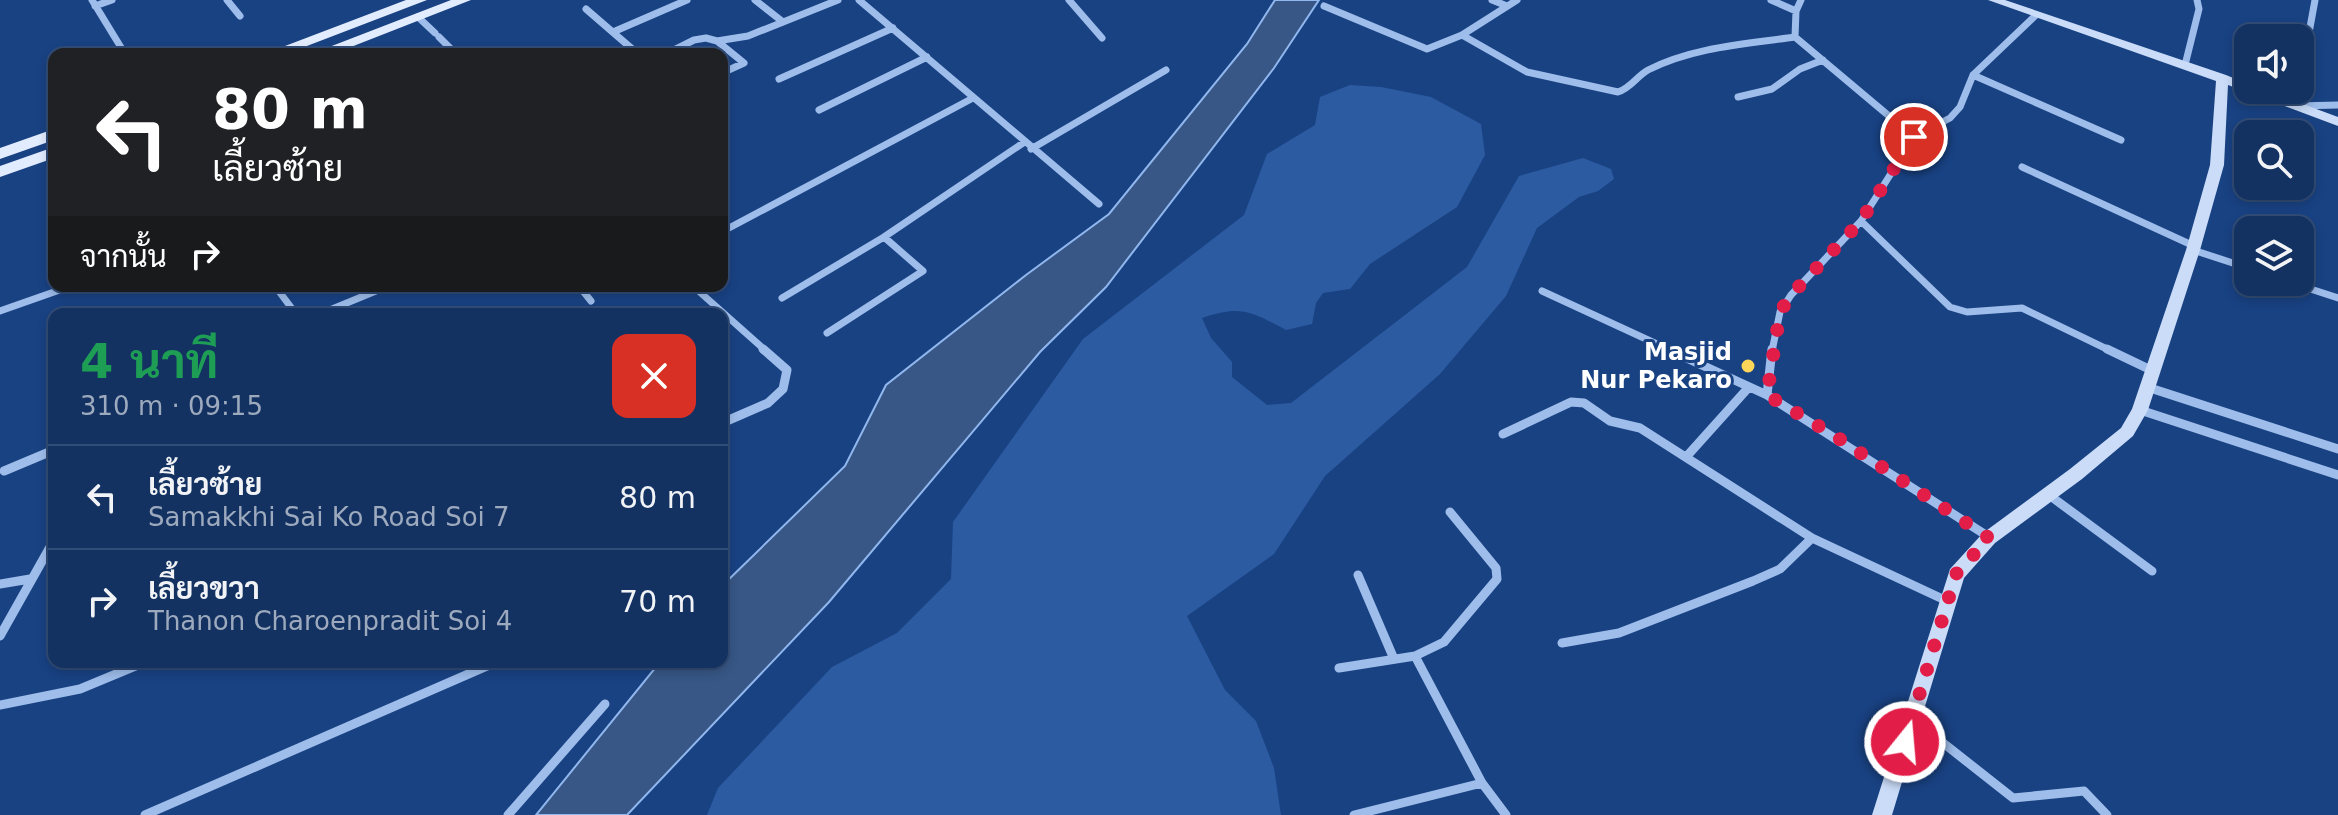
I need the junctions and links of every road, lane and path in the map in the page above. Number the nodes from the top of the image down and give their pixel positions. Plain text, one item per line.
1 (112, 0) edge
2 (227, 0) edge
3 (464, 0) edge
4 (687, 0) edge
5 (755, 0) edge
6 (838, 0) edge
7 (859, 0) edge
8 (1069, 0) edge
9 (1492, 0) edge
10 (1517, 0) edge
11 (1771, 0) edge
12 (1801, 0) edge
13 (1994, 0) edge
14 (2197, 0) edge
15 (2315, 0) edge
16 (407, 2) edge
17 (94, 3) edge
18 (1324, 6) dead end
19 (1507, 6) junction
20 (586, 9) dead end
21 (1796, 11) junction
22 (2036, 15) junction
23 (240, 16) dead end
24 (418, 17) junction
25 (783, 22) junction
26 (2311, 24) edge
27 (893, 28) junction
28 (613, 32) junction
29 (1462, 35) junction
30 (1795, 37) junction
31 (1102, 38) dead end
32 (717, 41) junction
33 (121, 48) edge
34 (288, 48) edge
35 (335, 48) edge
36 (450, 48) edge
37 (631, 48) edge
38 (678, 48) edge
39 (726, 48) edge
40 (728, 50) edge
41 (927, 57) junction
42 (1823, 60) junction
43 (2185, 65) junction
44 (728, 70) edge
45 (1166, 70) dead end
46 (1973, 75) junction
47 (2222, 78) junction
48 (779, 79) dead end
49 (2234, 83) edge
50 (1738, 97) dead end
51 (973, 98) junction
52 (2291, 104) edge
53 (2338, 105) edge
54 (2296, 106) junction
55 (819, 110) dead end
56 (2338, 122) edge
57 (48, 136) edge
58 (1914, 137) junction
59 (2121, 140) dead end
60 (1023, 143) junction
61 (1031, 149) junction
62 (0, 154) edge
63 (48, 154) edge
64 (2022, 167) dead end
65 (0, 172) edge
66 (1099, 204) dead end
67 (1861, 221) junction
68 (729, 228) dead end
69 (884, 237) junction
70 (2193, 248) junction
71 (2234, 263) edge
72 (2314, 290) edge
73 (1542, 291) dead end
74 (54, 292) edge
75 (373, 292) edge
76 (584, 292) edge
77 (700, 292) edge
78 (782, 298) dead end
79 (2338, 298) edge
80 (591, 301) dead end
81 (335, 308) edge
82 (717, 308) edge
83 (0, 311) edge
84 (728, 318) edge
85 (827, 333) dead end
86 (2150, 379) junction
87 (1749, 387) junction
88 (1767, 395) junction
89 (2140, 410) junction
90 (728, 420) edge
91 (1503, 434) dead end
92 (2338, 449) edge
93 (48, 453) edge
94 (1687, 456) junction
95 (4, 471) dead end
96 (2338, 475) edge
97 (2048, 494) junction
98 (1450, 512) dead end
99 (1812, 538) junction
100 (1989, 538) junction
101 (48, 550) edge
102 (2152, 571) dead end
103 (1358, 575) dead end
104 (30, 579) junction
105 (0, 584) edge
106 (1947, 601) junction
107 (0, 636) edge
108 (1562, 643) dead end
109 (1415, 656) junction
110 (1394, 659) junction
111 (131, 668) edge
112 (482, 668) edge
113 (1339, 668) dead end
114 (605, 704) dead end
115 (0, 705) edge
116 (1912, 718) junction
117 (1482, 783) junction
118 (145, 815) edge
119 (508, 815) edge
120 (1354, 815) edge
121 (1506, 815) edge
122 (1882, 815) edge
123 (2107, 815) edge

1 - 17 street
2 - 23 street
3 - 24 main road
4 - 28 street
5 - 25 street
6 - 25 street
7 - 27 street
8 - 31 street
9 - 19 street
10 - 19 street
11 - 21 street
12 - 21 street
13 - 22 street
14 - 43 street
15 - 26 street
16 - 24 main road
16 - 34 main road
17 - 33 street
18 - 29 street
19 - 29 street
20 - 28 street
21 - 30 street
22 - 43 street
22 - 46 street
24 - 35 main road
24 - 36 street
25 - 32 street
27 - 41 street
27 - 48 street
28 - 37 street
29 - 30 street
30 - 42 street
32 - 38 street
32 - 39 street
40 - 44 street
41 - 51 street
41 - 55 street
42 - 50 street
42 - 58 street
43 - 47 street
45 - 61 street
46 - 58 street
46 - 59 street
47 - 49 street
47 - 70 street
51 - 60 street
51 - 68 street
52 - 54 street
53 - 54 street
54 - 56 street
57 - 62 main road
58 - 67 street
60 - 61 street
60 - 69 street
61 - 66 street
63 - 65 main road
64 - 70 street
67 - 86 street
67 - 88 street
69 - 78 street
69 - 85 street
70 - 71 street
70 - 86 street
72 - 79 street
73 - 87 street
74 - 83 street
75 - 81 street
76 - 80 street
77 - 82 street
84 - 90 street
86 - 89 street
86 - 92 street
87 - 88 street
87 - 94 street
88 - 100 street
89 - 96 street
89 - 97 street
91 - 94 street
93 - 95 street
94 - 99 street
97 - 100 street
97 - 102 street
98 - 109 street
99 - 106 street
99 - 108 street
100 - 106 street
101 - 104 street
103 - 110 street
104 - 105 street
104 - 107 street
106 - 116 street
109 - 110 street
109 - 117 street
110 - 113 street
111 - 115 street
112 - 118 street
114 - 119 street
116 - 122 street
116 - 123 street
117 - 120 street
117 - 121 street

